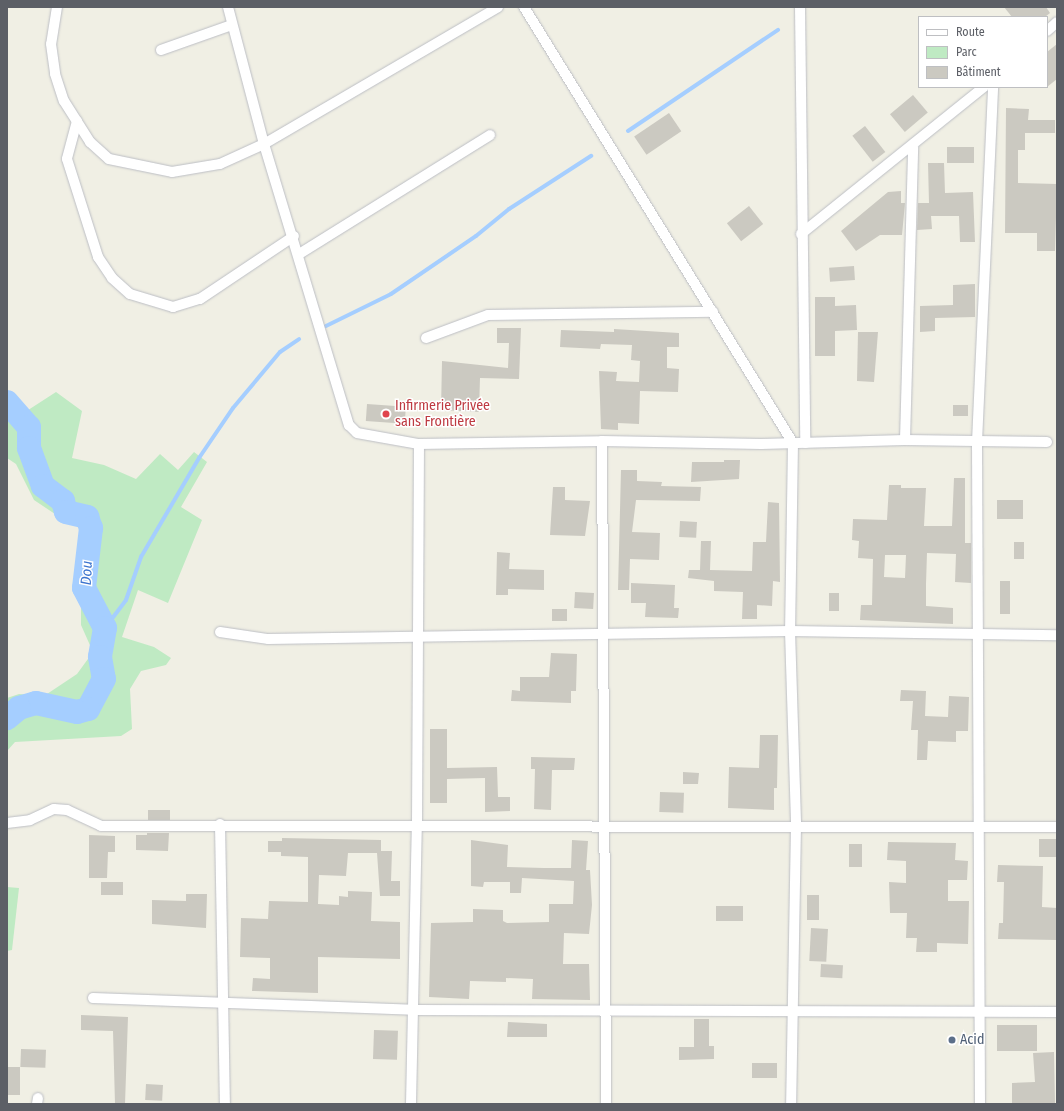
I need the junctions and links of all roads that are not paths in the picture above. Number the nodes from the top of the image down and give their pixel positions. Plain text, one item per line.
1 (57, 7) edge
2 (228, 7) edge
3 (498, 7) edge
4 (524, 7) edge
5 (800, 7) edge
6 (1057, 22) edge
7 (232, 25) junction
8 (1048, 30) edge
9 (161, 50) dead end
10 (983, 88) edge
11 (993, 88) edge
12 (77, 121) junction
13 (490, 135) dead end
14 (264, 144) junction
15 (913, 147) junction
16 (801, 234) junction
17 (294, 236) junction
18 (299, 254) junction
19 (713, 312) junction
20 (426, 338) dead end
21 (905, 440) junction
22 (602, 441) junction
23 (977, 442) junction
24 (1047, 442) dead end
25 (793, 443) junction
26 (805, 443) junction
27 (419, 444) junction
28 (790, 631) junction
29 (220, 632) dead end
30 (976, 634) junction
31 (1057, 635) edge
32 (603, 636) junction
33 (416, 638) junction
34 (7, 823) edge
35 (220, 824) junction
36 (417, 824) junction
37 (604, 825) junction
38 (796, 825) junction
39 (980, 826) junction
40 (1057, 827) edge
41 (93, 998) dead end
42 (224, 1005) junction
43 (606, 1008) junction
44 (413, 1010) junction
45 (793, 1010) junction
46 (980, 1012) junction
47 (1057, 1012) edge
48 (226, 1104) edge
49 (411, 1104) edge
50 (606, 1104) edge
51 (791, 1104) edge
52 (980, 1104) edge

1 - 12 street
2 - 7 street
3 - 14 street
4 - 19 street
5 - 16 street
6 - 8 street
7 - 9 street
7 - 14 street
10 - 15 street
11 - 23 street
12 - 14 street
12 - 17 street
13 - 18 street
14 - 17 street
15 - 16 street
15 - 21 street
16 - 26 street
17 - 18 street
18 - 27 street
19 - 20 street
19 - 25 street
21 - 23 street
21 - 26 street
22 - 25 street
22 - 27 street
22 - 32 street
23 - 24 street
23 - 30 street
25 - 26 street
25 - 28 street
27 - 33 street
28 - 30 street
28 - 32 street
28 - 38 street
29 - 33 street
30 - 31 street
30 - 39 street
32 - 33 street
32 - 37 street
33 - 36 street
34 - 35 street
35 - 36 street
35 - 42 street
36 - 37 street
36 - 44 street
37 - 38 street
37 - 43 street
38 - 39 street
38 - 45 street
39 - 40 street
39 - 46 street
41 - 42 street
42 - 44 street
42 - 48 street
43 - 44 street
43 - 45 street
43 - 50 street
44 - 49 street
45 - 46 street
45 - 51 street
46 - 47 street
46 - 52 street

